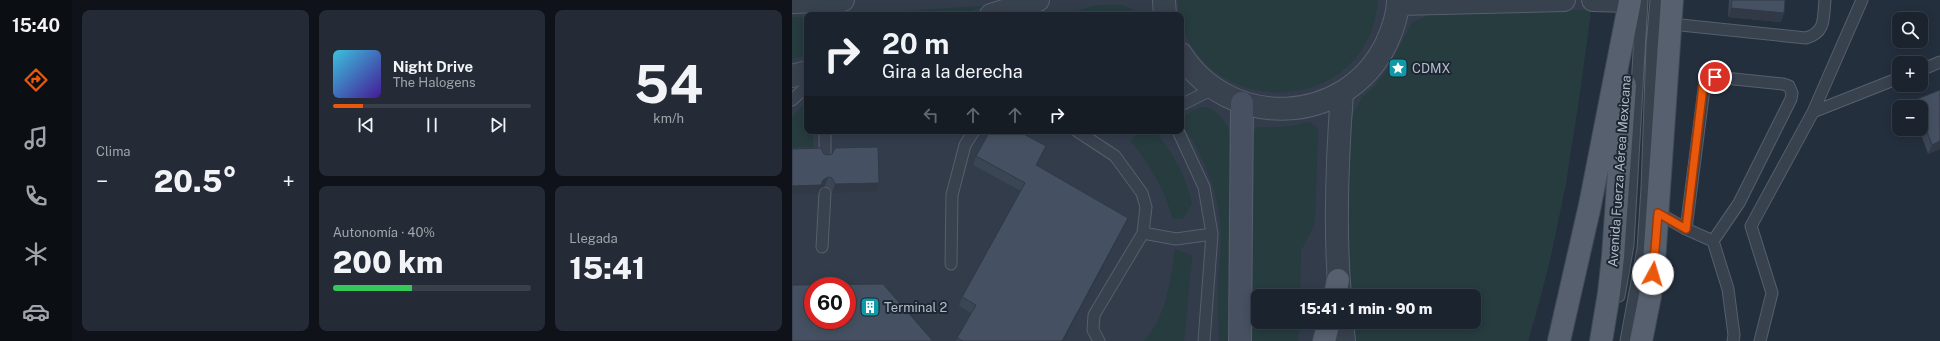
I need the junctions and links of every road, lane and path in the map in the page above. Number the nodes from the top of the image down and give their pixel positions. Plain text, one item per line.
1 (1038, 0) edge
2 (1564, 0) edge
3 (1593, 0) edge
4 (1634, 0) edge
5 (1656, 0) edge
6 (1672, 0) edge
7 (1825, 0) edge
8 (1862, 0) edge
9 (792, 2) edge
10 (1398, 2) edge
11 (828, 4) edge
12 (1000, 12) edge
13 (1670, 24) junction
14 (1184, 58) edge
15 (1940, 62) edge
16 (1928, 67) edge
17 (804, 73) edge
18 (792, 76) edge
19 (1892, 81) edge
20 (804, 89) edge
21 (1214, 89) junction
22 (1342, 93) junction
23 (792, 100) edge
24 (1184, 104) edge
25 (1242, 104) junction
26 (1813, 112) junction
27 (825, 134) edge
28 (972, 134) edge
29 (1081, 134) edge
30 (1179, 134) edge
31 (825, 157) edge
32 (825, 193) edge
33 (1658, 213) junction
34 (1686, 229) junction
35 (1143, 233) junction
36 (1212, 234) junction
37 (1713, 241) junction
38 (822, 247) dead end
39 (951, 264) dead end
40 (1338, 289) edge
41 (1327, 329) edge
42 (1343, 329) edge
43 (1562, 332) edge
44 (1099, 341) edge
45 (1204, 341) edge
46 (1240, 341) edge
47 (1324, 341) edge
48 (1344, 341) edge
49 (1601, 341) edge
50 (1610, 341) edge
51 (1626, 341) edge
52 (1642, 341) edge
53 (1733, 341) edge
54 (1760, 341) edge

1 - 12 street
2 - 10 street
3 - 4 street
4 - 43 main road
4 - 49 main road, Avenida Fuerza Aérea Mexicana
4 - 50 lane
5 - 51 lane
6 - 13 main road
7 - 13 lane
8 - 26 lane
9 - 11 street
10 - 22 street
13 - 33 main road
14 - 21 street
15 - 16 lane
17 - 18 street
19 - 26 lane
20 - 23 lane
21 - 24 lane
21 - 25 street
22 - 25 street
22 - 40 street
25 - 46 main road
26 - 54 lane
27 - 31 lane
28 - 39 lane
29 - 35 lane
30 - 36 lane
32 - 38 lane
33 - 34 lane
33 - 52 main road
34 - 37 lane
34 - 37 lane
35 - 36 lane
35 - 44 lane
36 - 45 lane
37 - 53 lane
41 - 47 main road
42 - 48 street

